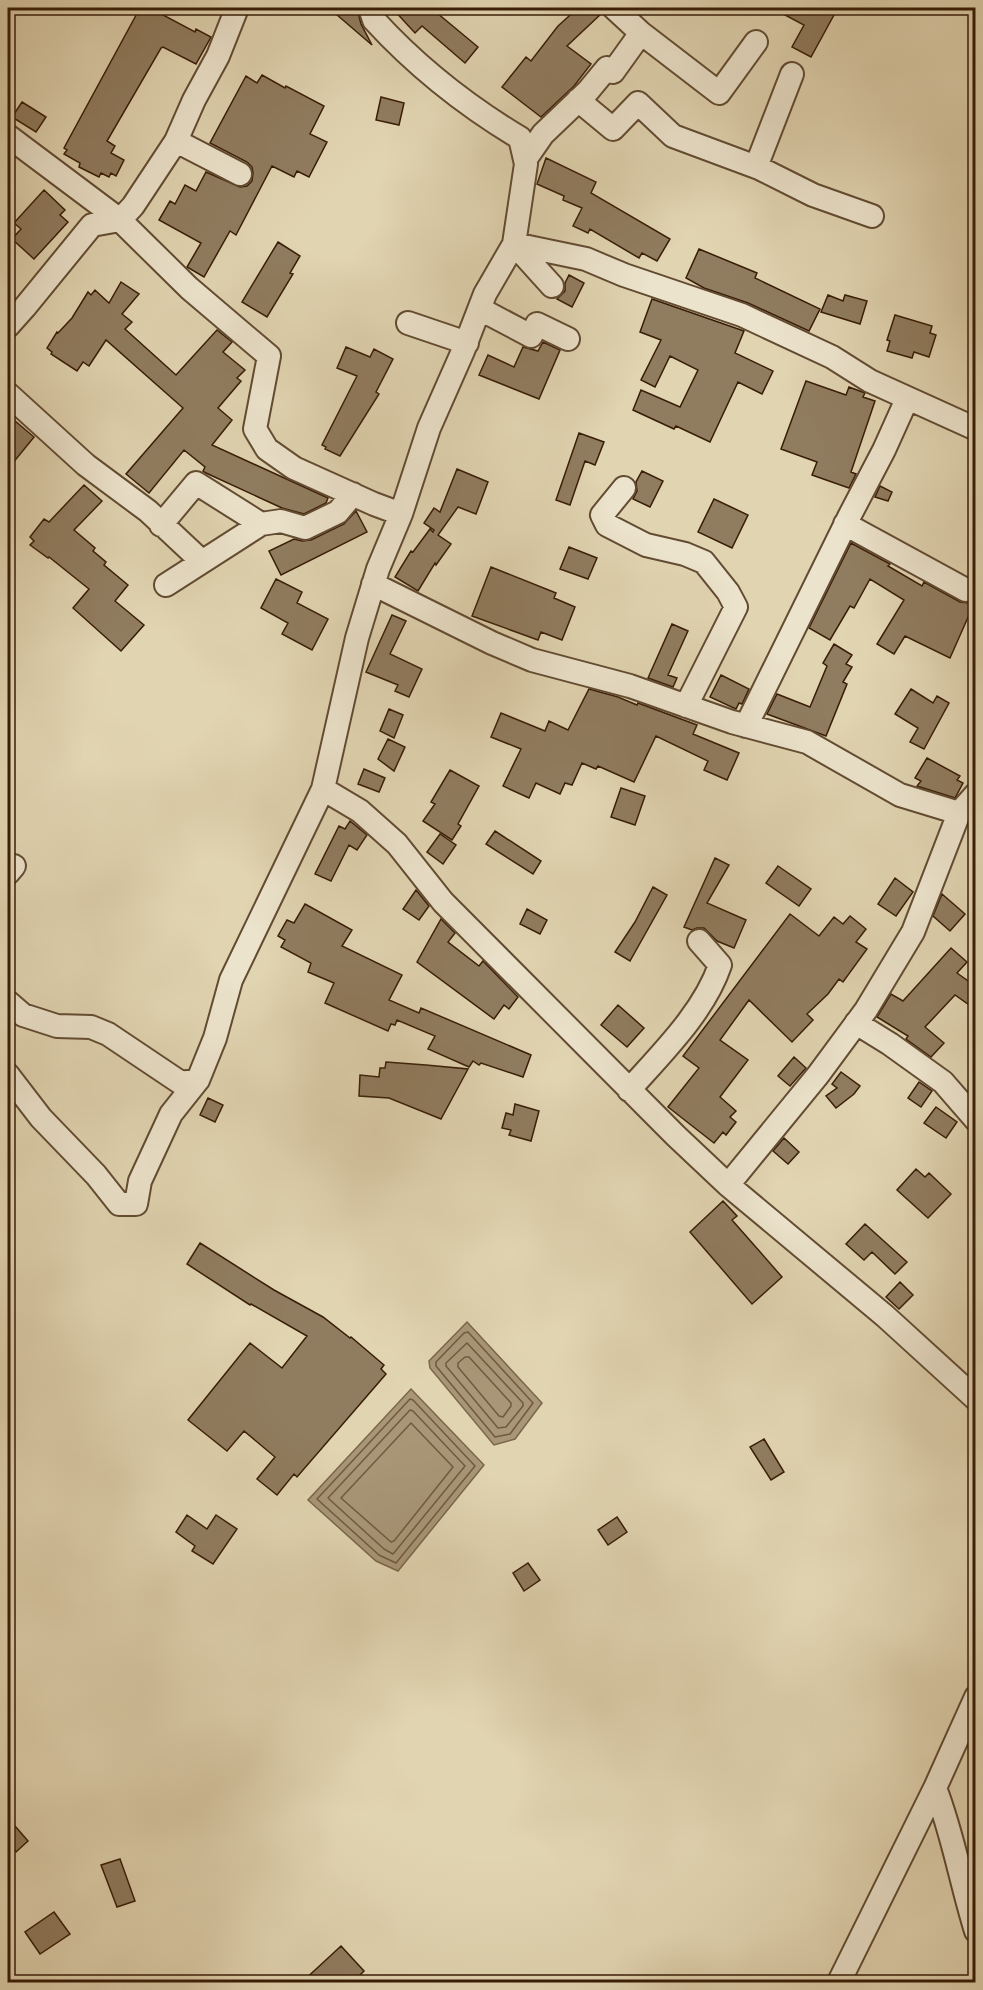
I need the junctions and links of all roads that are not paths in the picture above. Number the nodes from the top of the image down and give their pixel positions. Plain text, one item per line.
1 (237, 8) edge
2 (370, 8) edge
3 (614, 8) edge
4 (641, 33) junction
5 (756, 42) dead end
6 (792, 74) dead end
7 (578, 100) junction
8 (8, 136) edge
9 (176, 141) junction
10 (525, 160) junction
11 (756, 168) junction
12 (240, 174) dead end
13 (872, 216) dead end
14 (120, 220) junction
15 (514, 244) junction
16 (552, 286) dead end
17 (480, 309) junction
18 (408, 323) dead end
19 (8, 326) edge
20 (568, 339) dead end
21 (467, 343) junction
22 (8, 394) edge
23 (907, 399) junction
24 (975, 429) edge
25 (624, 488) dead end
26 (353, 495) junction
27 (400, 514) junction
28 (261, 524) junction
29 (845, 524) junction
30 (161, 525) junction
31 (204, 560) junction
32 (374, 584) junction
33 (166, 585) dead end
34 (966, 590) dead end
35 (686, 706) junction
36 (746, 726) junction
37 (323, 789) junction
38 (975, 794) edge
39 (959, 813) junction
40 (699, 941) dead end
41 (8, 1002) edge
42 (856, 1023) junction
43 (8, 1075) edge
44 (198, 1080) junction
45 (629, 1090) junction
46 (975, 1120) edge
47 (728, 1185) junction
48 (975, 1399) edge
49 (975, 1697) edge
50 (935, 1788) junction
51 (975, 1930) edge
52 (839, 1983) edge

1 - 9 street
2 - 10 street
3 - 4 street
4 - 5 street
4 - 7 street
6 - 11 street
7 - 10 street
7 - 11 street
8 - 14 street
9 - 12 street
9 - 14 street
10 - 15 street
11 - 13 street
14 - 19 street
14 - 26 street
15 - 16 street
15 - 17 street
15 - 23 street
17 - 20 street
17 - 21 street
18 - 21 street
21 - 27 street
22 - 30 street
23 - 24 street
23 - 29 street
25 - 35 street
26 - 27 street
26 - 28 street
27 - 32 street
28 - 30 street
28 - 31 street
29 - 34 street
29 - 36 street
30 - 31 street
31 - 33 street
32 - 35 street
32 - 37 street
35 - 36 street
36 - 39 street
37 - 44 street
37 - 45 street
38 - 39 street
39 - 42 street
40 - 45 street
41 - 44 street
42 - 46 street
42 - 47 street
43 - 44 street
45 - 47 street
47 - 48 street
49 - 50 street
50 - 51 street
50 - 52 street

